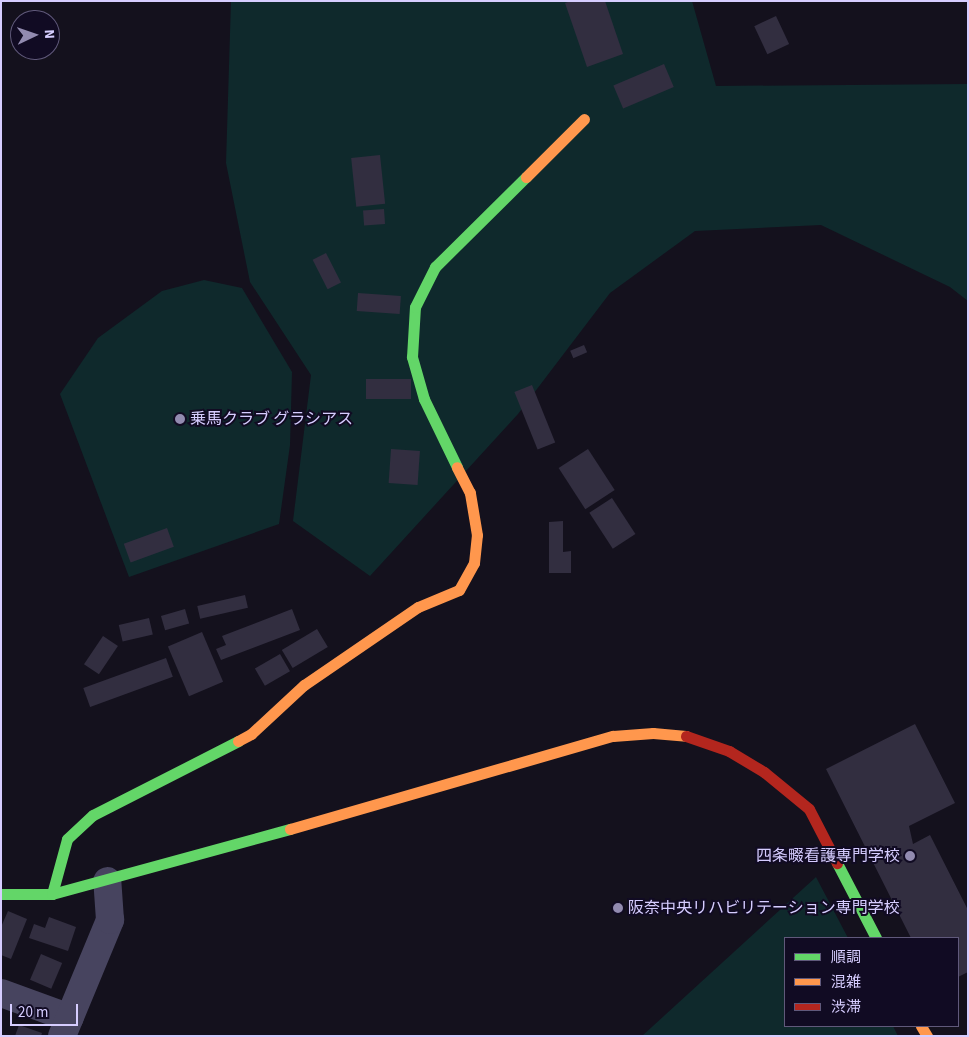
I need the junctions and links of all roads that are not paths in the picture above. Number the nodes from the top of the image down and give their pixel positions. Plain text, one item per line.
1 (584, 119) dead end
2 (107, 880) junction
3 (1, 894) edge
4 (52, 894) junction
5 (875, 937) edge
6 (1, 992) edge
7 (66, 1027) edge

1 - 4 street
2 - 4 street
2 - 5 street
2 - 7 street
3 - 4 street
6 - 7 street

